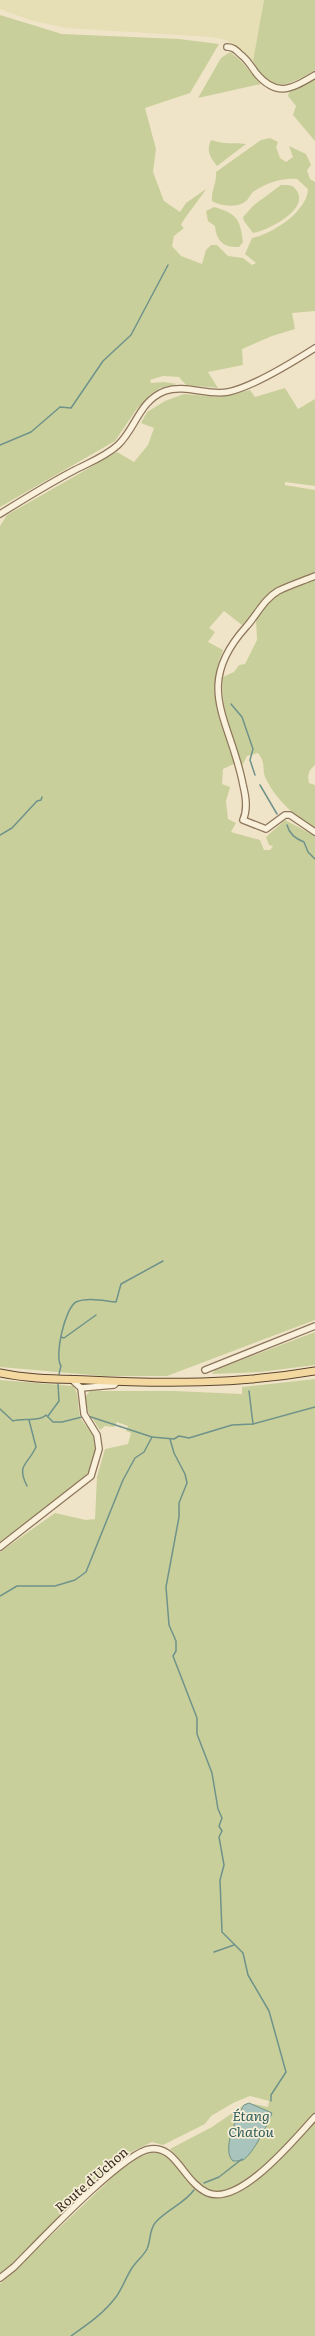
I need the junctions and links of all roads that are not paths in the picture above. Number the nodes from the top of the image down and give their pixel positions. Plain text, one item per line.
1 (227, 47) dead end
2 (315, 74) edge
3 (315, 348) edge
4 (0, 514) edge
5 (315, 576) edge
6 (315, 832) edge
7 (315, 1326) edge
8 (205, 1370) dead end
9 (315, 1371) edge
10 (0, 1373) edge
11 (71, 1379) junction
12 (117, 1382) junction
13 (81, 1388) junction
14 (0, 1547) edge
15 (315, 2117) edge
16 (0, 2278) edge

1 - 2 street
3 - 4 street
5 - 6 street
7 - 8 street
9 - 12 main road
10 - 11 main road
11 - 12 main road
11 - 13 street
12 - 13 street
13 - 14 street
15 - 16 street, Route d'Uchon

